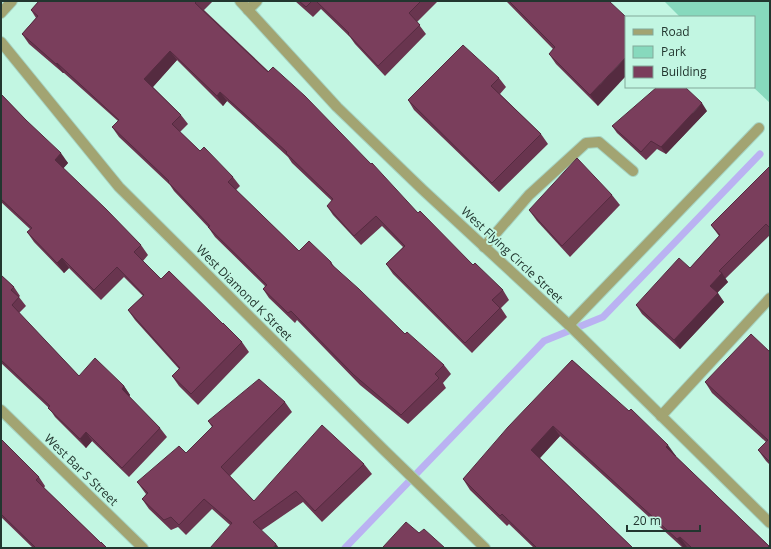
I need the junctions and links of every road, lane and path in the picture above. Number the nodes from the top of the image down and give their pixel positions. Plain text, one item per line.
1 (12, 1) edge
2 (240, 1) edge
3 (257, 1) edge
4 (248, 10) junction
5 (1, 12) edge
6 (1, 42) edge
7 (759, 128) dead end
8 (633, 171) dead end
9 (484, 247) junction
10 (770, 298) edge
11 (569, 325) junction
12 (1, 410) edge
13 (660, 416) junction
14 (770, 523) edge
15 (142, 548) edge
16 (485, 548) edge

1 - 5 street
2 - 4 street, West Flying Circle Street
3 - 4 street
4 - 9 street, West Flying Circle Street
6 - 16 street, West Diamond K Street
7 - 11 street
8 - 9 street
9 - 11 street, West Flying Circle Street
10 - 13 street
11 - 13 street, West Flying Circle Street
12 - 15 street, West Bar S Street
13 - 14 street, West Flying Circle Street

